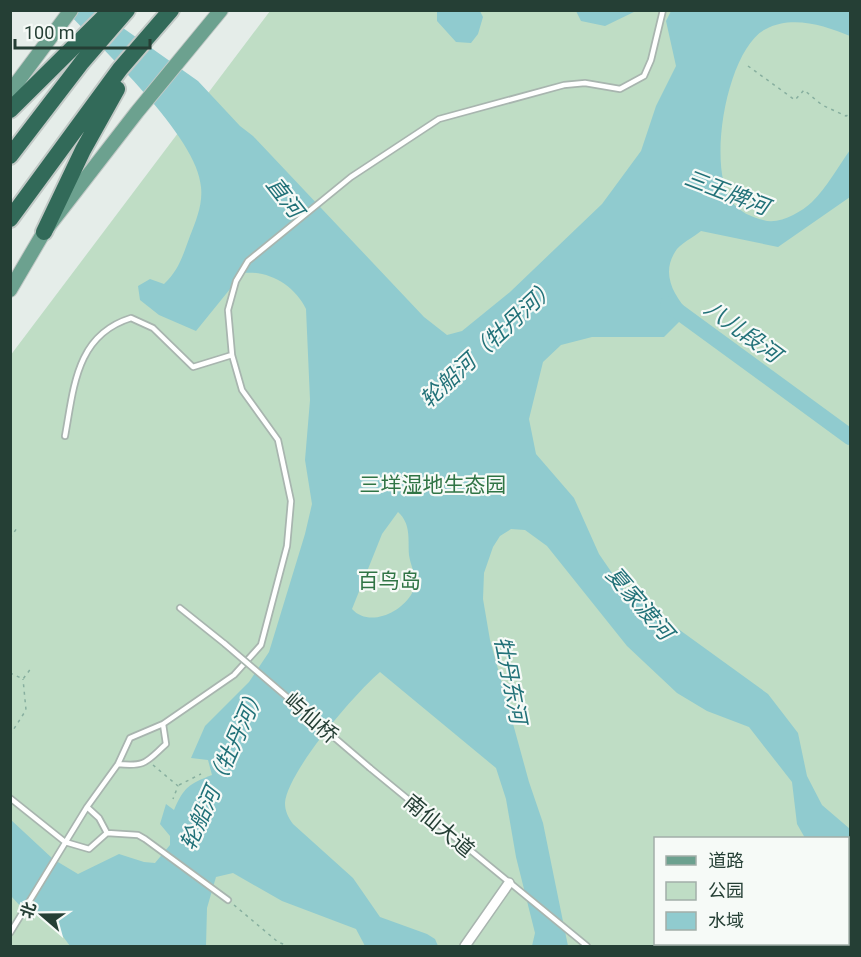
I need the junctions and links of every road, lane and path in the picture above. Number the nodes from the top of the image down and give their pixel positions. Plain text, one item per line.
1 (71, 10) edge
2 (111, 10) edge
3 (127, 10) edge
4 (171, 10) edge
5 (221, 10) edge
6 (663, 10) edge
7 (76, 57) junction
8 (748, 66) dead end
9 (113, 87) junction
10 (10, 92) edge
11 (10, 110) edge
12 (850, 114) edge
13 (10, 156) edge
14 (10, 219) edge
15 (44, 232) junction
16 (10, 290) edge
17 (232, 355) junction
18 (65, 436) dead end
19 (17, 528) dead end
20 (10, 538) edge
21 (180, 608) dead end
22 (32, 667) dead end
23 (10, 673) edge
24 (23, 679) junction
25 (163, 724) junction
26 (10, 735) edge
27 (147, 761) junction
28 (118, 764) junction
29 (370, 768) joint
30 (201, 774) dead end
31 (178, 786) junction
32 (10, 798) edge
33 (173, 799) dead end
34 (87, 807) junction
35 (107, 833) junction
36 (64, 842) junction
37 (509, 883) junction
38 (228, 900) joint
39 (10, 933) edge
40 (288, 946) edge
41 (465, 946) edge
42 (587, 946) edge

1 - 10 main road
2 - 7 highway
3 - 7 highway
4 - 9 highway
5 - 15 main road
6 - 17 lane
7 - 11 highway
7 - 13 highway
8 - 12 path
9 - 14 highway
9 - 15 highway
15 - 16 main road
17 - 18 lane
17 - 25 lane
19 - 20 path
21 - 29 lane, 屿仙桥, bridge
22 - 24 path
23 - 24 path
24 - 26 path
25 - 27 lane
25 - 28 lane
27 - 28 lane
27 - 31 path
28 - 34 lane
29 - 37 lane, 南仙大道
30 - 31 path
31 - 33 path
32 - 36 lane
34 - 35 lane
34 - 36 lane
35 - 36 lane
35 - 38 lane
36 - 39 lane
37 - 41 street
37 - 42 lane, 南仙大道
38 - 40 path

